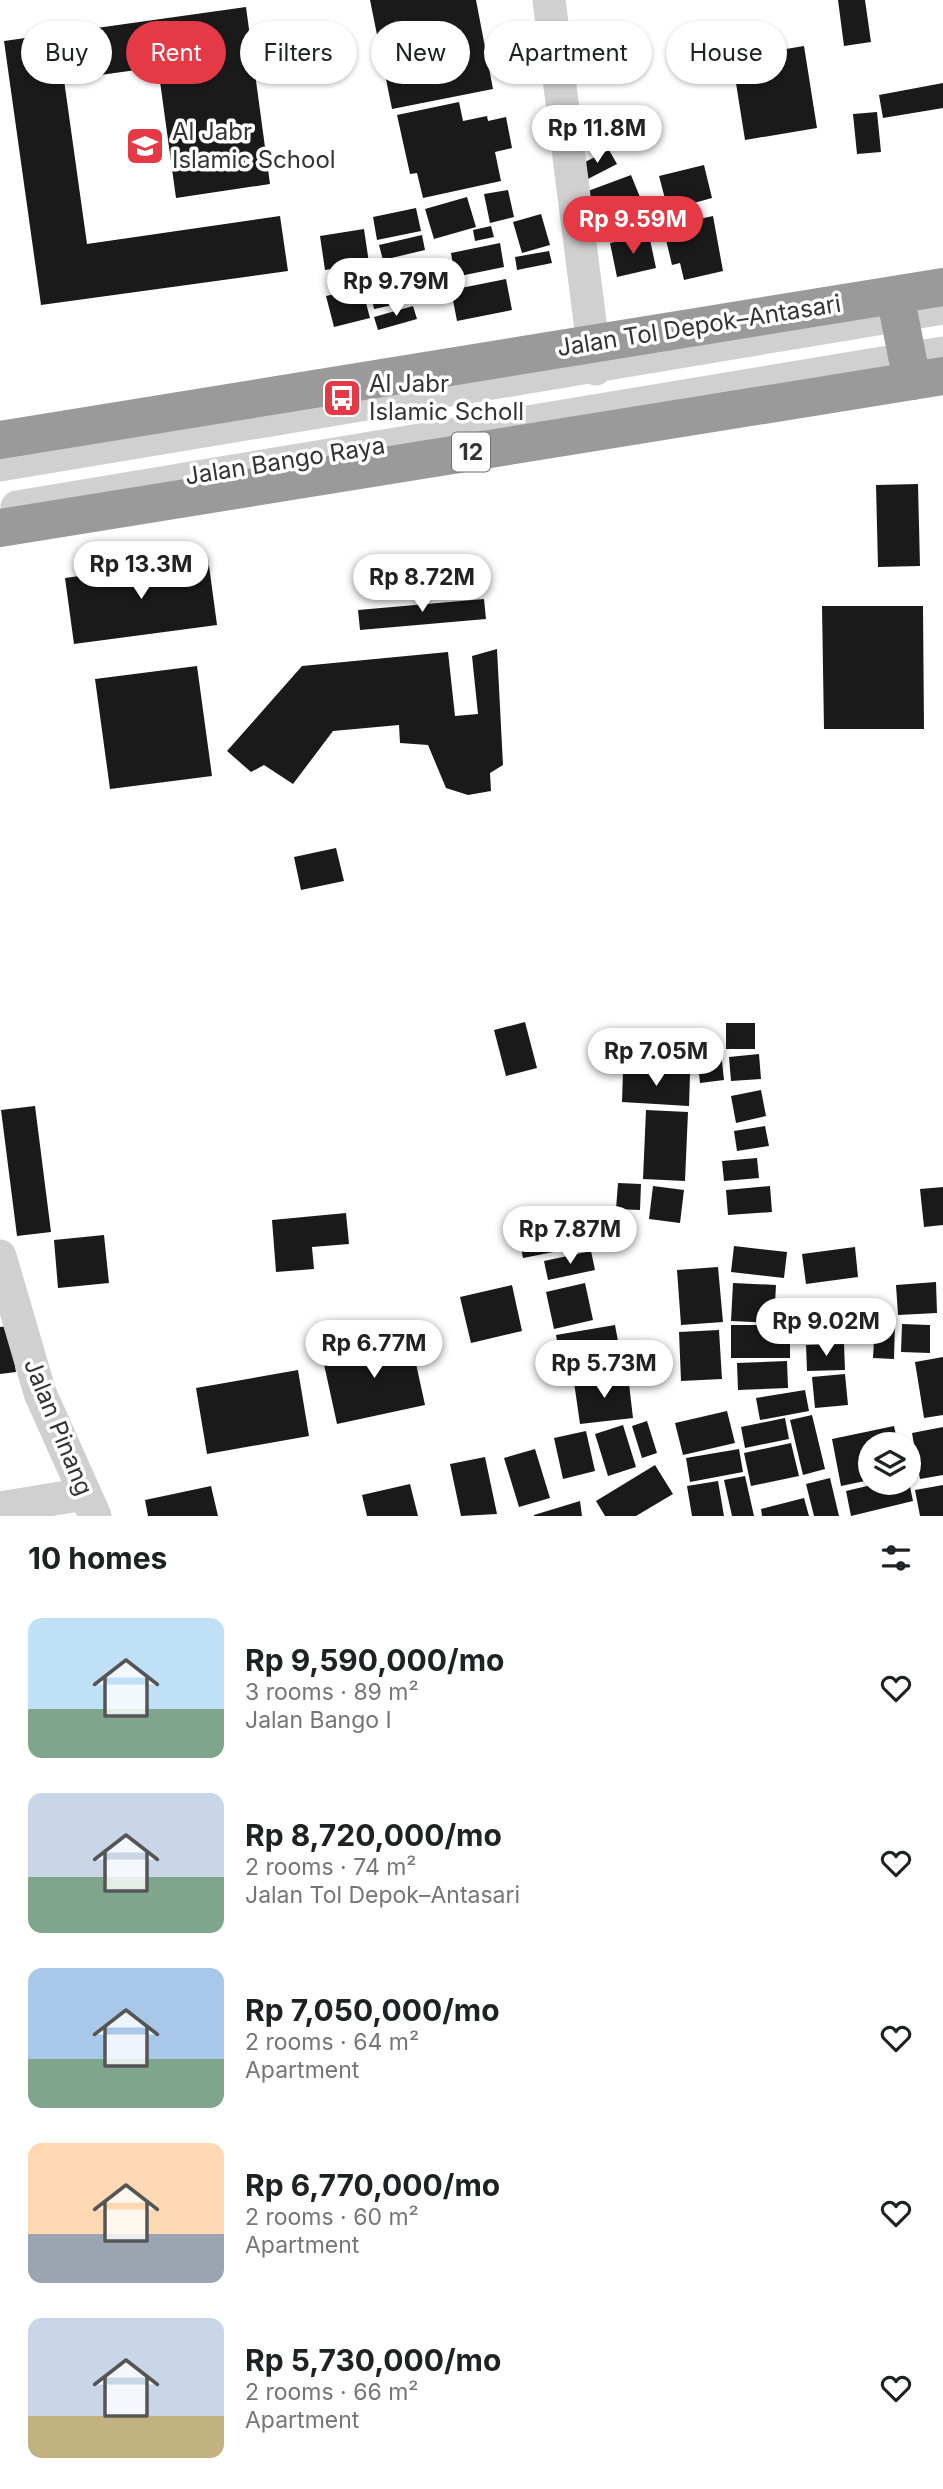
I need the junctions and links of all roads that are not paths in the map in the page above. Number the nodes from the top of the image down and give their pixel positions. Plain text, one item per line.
1 (548, 0) edge
2 (926, 300) edge
3 (595, 365) junction
4 (932, 366) edge
5 (603, 410) junction
6 (0, 440) edge
7 (0, 465) edge
8 (0, 510) edge
9 (0, 528) edge
10 (0, 1256) edge
11 (90, 1505) edge
12 (0, 1507) edge

1 - 3 street
2 - 3 street, Jalan Bango Raya
2 - 4 highway, bridge
2 - 6 highway, Jalan Tol Depok–Antasari, bridge
3 - 5 street
3 - 7 street, Jalan Bango Raya
4 - 5 street, Jalan Bango Raya
4 - 9 highway, 12
5 - 8 street, Jalan Bango Raya
10 - 11 street, Jalan Pinang
11 - 12 street

